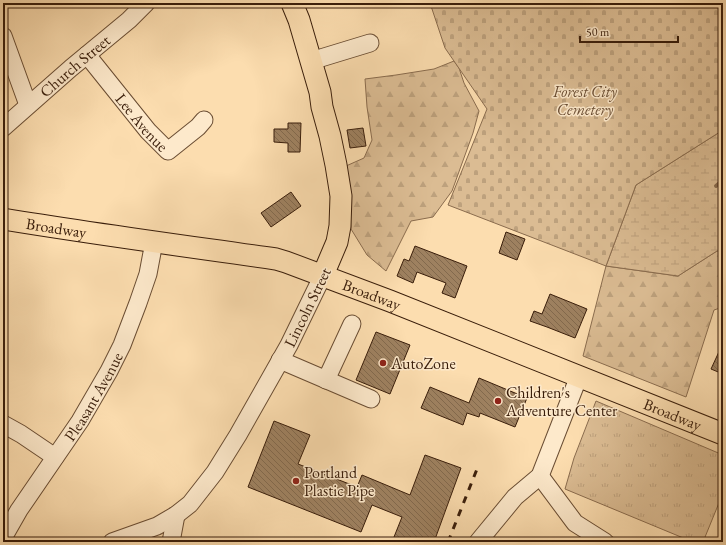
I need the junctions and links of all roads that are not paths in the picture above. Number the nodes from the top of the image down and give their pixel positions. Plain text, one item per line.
1 (146, 3) edge
2 (292, 3) edge
3 (3, 36) edge
4 (370, 43) dead end
5 (87, 56) junction
6 (311, 61) junction
7 (28, 105) junction
8 (204, 120) dead end
9 (3, 128) edge
10 (3, 218) edge
11 (154, 242) junction
12 (323, 275) junction
13 (352, 324) dead end
14 (280, 360) junction
15 (579, 376) junction
16 (326, 380) junction
17 (371, 399) dead end
18 (3, 424) edge
19 (723, 434) edge
20 (55, 457) junction
21 (540, 476) junction
22 (176, 515) junction
23 (3, 538) edge
24 (112, 542) edge
25 (171, 542) edge
26 (478, 542) edge
27 (605, 542) edge

1 - 5 street, Church Street
2 - 6 main road, Lincoln Street
3 - 7 street
4 - 6 street
5 - 7 street, Church Street
5 - 8 street, Lee Avenue
6 - 12 main road, Lincoln Street
7 - 9 street, Church Street
10 - 11 main road, Broadway
11 - 12 main road, Broadway
11 - 20 street, Pleasant Avenue
12 - 14 street, Lincoln Street
12 - 15 main road, Broadway
13 - 16 street
14 - 16 street
14 - 22 street, Lincoln Street
15 - 19 main road, Broadway
15 - 21 street
16 - 17 street
18 - 20 street
20 - 23 street, Pleasant Avenue
21 - 26 street
21 - 27 street
22 - 24 street, Lincoln Street
22 - 25 street

